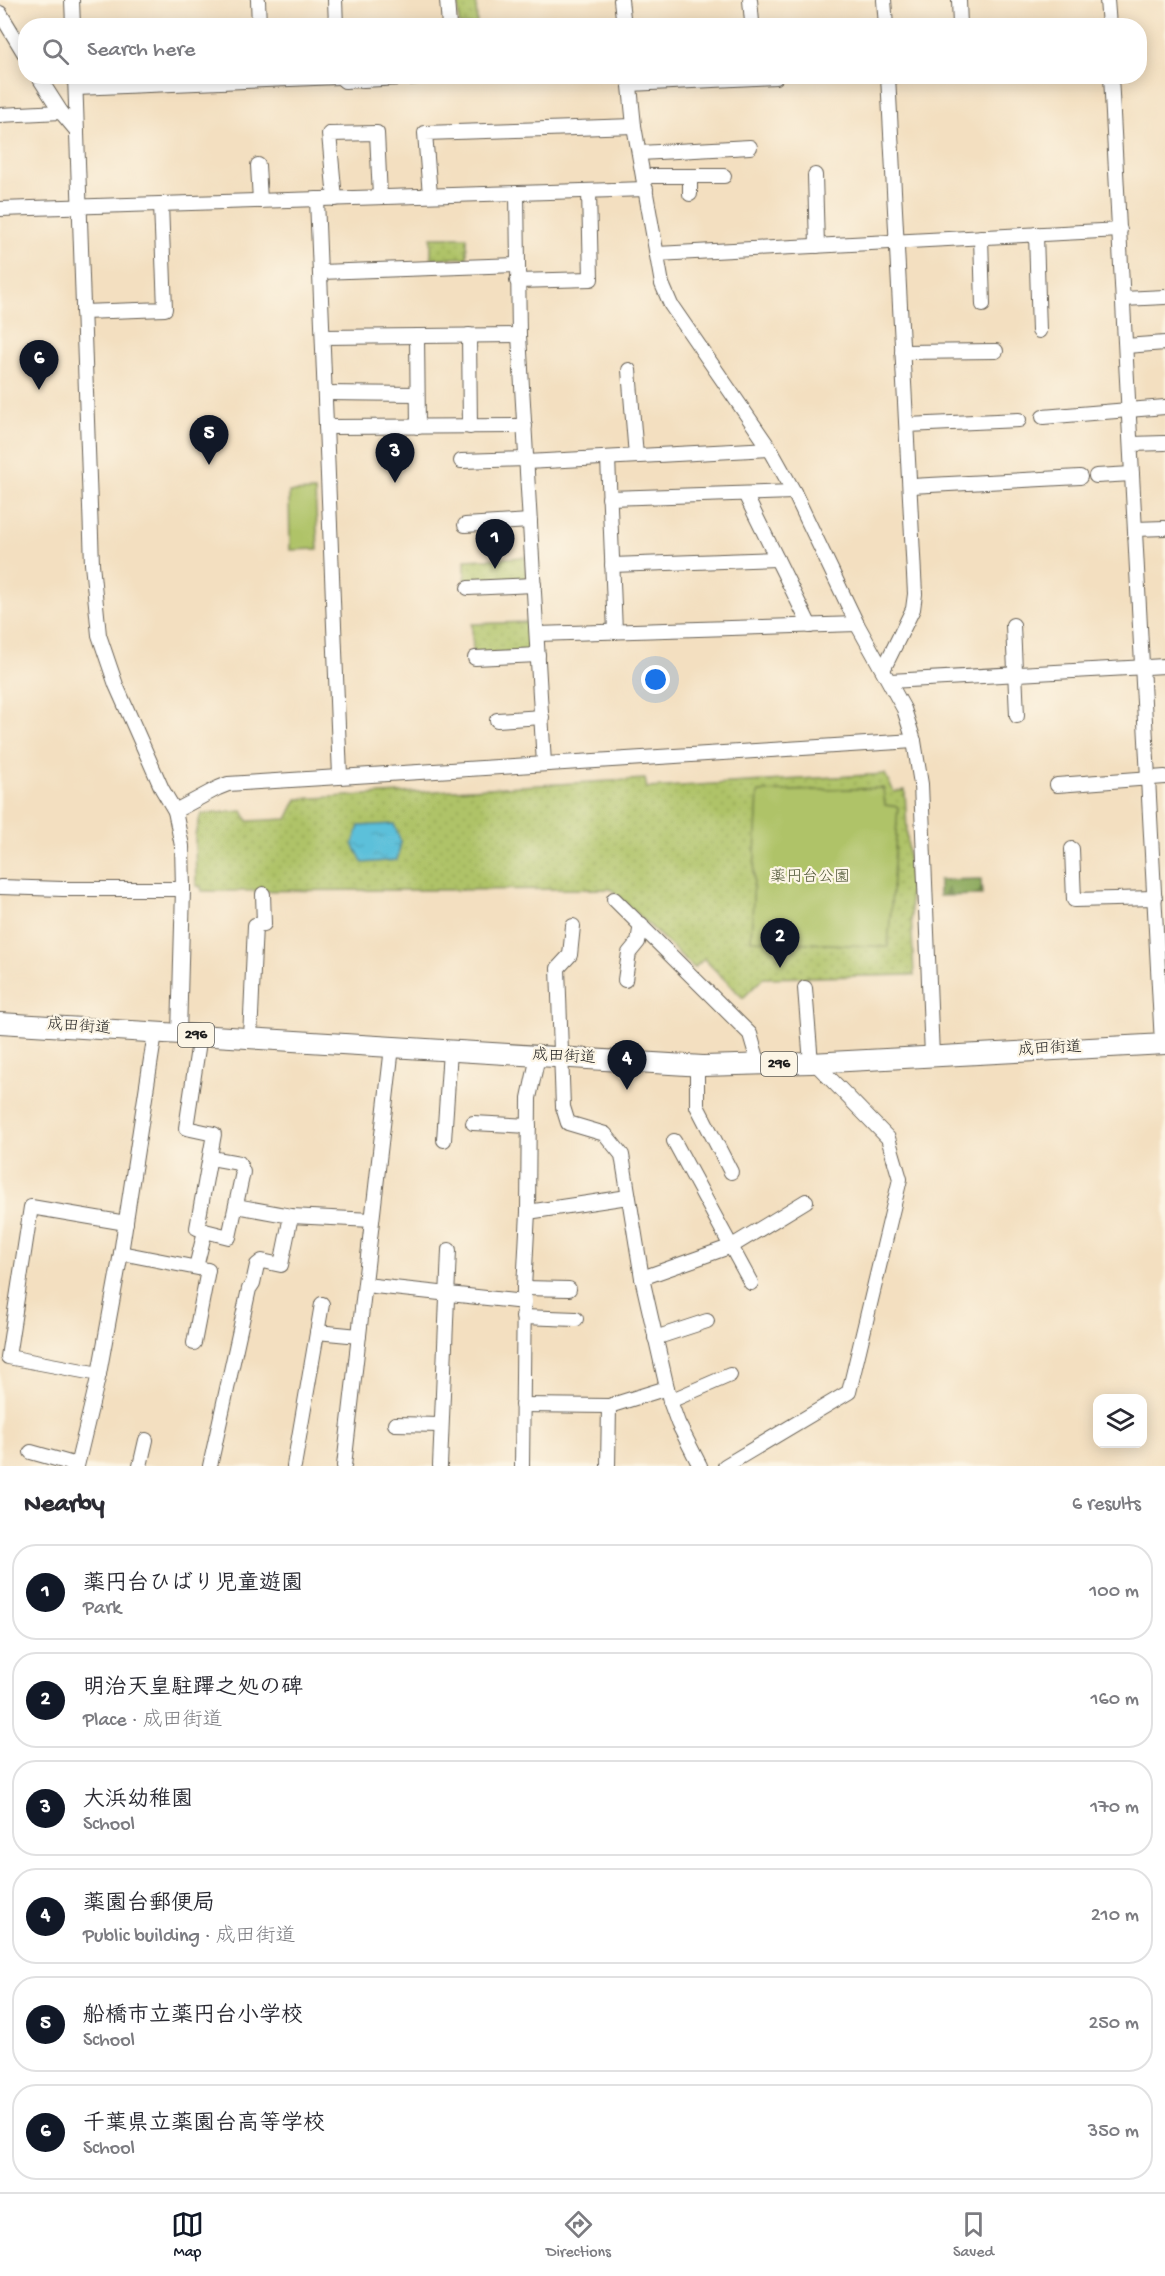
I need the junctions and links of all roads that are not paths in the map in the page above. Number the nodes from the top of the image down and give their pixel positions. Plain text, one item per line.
1 (72, 0) edge
2 (258, 0) edge
3 (335, 0) edge
4 (447, 0) edge
5 (621, 0) edge
6 (750, 0) edge
7 (884, 0) edge
8 (959, 0) edge
9 (1107, 0) edge
10 (0, 14) edge
11 (73, 18) edge
12 (259, 18) edge
13 (336, 18) edge
14 (448, 18) edge
15 (623, 18) edge
16 (752, 18) edge
17 (885, 18) edge
18 (960, 18) edge
19 (1108, 18) edge
20 (18, 43) edge
21 (43, 84) edge
22 (76, 84) edge
23 (630, 84) edge
24 (888, 84) edge
25 (1111, 84) edge
26 (61, 112) junction
27 (0, 116) edge
28 (634, 126) junction
29 (77, 131) junction
30 (750, 147) dead end
31 (640, 153) junction
32 (258, 165) dead end
33 (815, 174) dead end
34 (690, 176) junction
35 (724, 176) dead end
36 (644, 182) junction
37 (589, 191) junction
38 (517, 193) junction
39 (690, 194) dead end
40 (430, 195) junction
41 (380, 197) junction
42 (317, 199) junction
43 (335, 199) junction
44 (260, 201) junction
45 (162, 204) junction
46 (79, 207) junction
47 (0, 209) edge
48 (1120, 230) junction
49 (1036, 234) junction
50 (981, 237) junction
51 (897, 242) junction
52 (817, 246) junction
53 (657, 254) junction
54 (518, 265) junction
55 (320, 272) junction
56 (517, 281) junction
57 (1165, 297) edge
58 (1123, 298) junction
59 (983, 305) dead end
60 (83, 312) junction
61 (1039, 331) dead end
62 (469, 335) junction
63 (519, 335) junction
64 (417, 336) junction
65 (323, 337) junction
66 (1165, 344) edge
67 (1126, 346) junction
68 (996, 351) dead end
69 (902, 352) junction
70 (629, 370) dead end
71 (325, 393) junction
72 (417, 394) junction
73 (1165, 407) edge
74 (1129, 410) junction
75 (1043, 417) dead end
76 (1019, 420) dead end
77 (525, 426) junction
78 (907, 426) junction
79 (326, 427) junction
80 (418, 427) junction
81 (470, 427) junction
82 (1165, 443) edge
83 (1131, 444) junction
84 (770, 449) junction
85 (636, 456) junction
86 (608, 458) junction
87 (527, 460) junction
88 (460, 461) dead end
89 (1132, 474) junction
90 (1096, 476) dead end
91 (1080, 477) dead end
92 (911, 486) junction
93 (794, 492) junction
94 (745, 494) junction
95 (609, 498) junction
96 (530, 521) junction
97 (465, 525) dead end
98 (1165, 528) edge
99 (1135, 530) junction
100 (777, 559) junction
101 (612, 565) junction
102 (534, 585) junction
103 (468, 588) dead end
104 (857, 624) junction
105 (1013, 625) dead end
106 (810, 626) junction
107 (615, 632) junction
108 (537, 634) junction
109 (538, 655) junction
110 (475, 658) dead end
111 (1165, 666) edge
112 (1143, 668) junction
113 (1015, 675) junction
114 (886, 676) junction
115 (1017, 716) dead end
116 (542, 717) junction
117 (497, 720) dead end
118 (914, 741) junction
119 (544, 764) junction
120 (340, 776) junction
121 (1165, 777) edge
122 (1148, 779) junction
123 (1057, 785) dead end
124 (175, 811) junction
125 (1072, 849) dead end
126 (1159, 849) edge
127 (0, 887) edge
128 (183, 889) junction
129 (263, 894) dead end
130 (1155, 898) junction
131 (614, 899) dead end
132 (1161, 921) edge
133 (641, 924) junction
134 (573, 926) dead end
135 (625, 980) dead end
136 (805, 988) dead end
137 (0, 1023) edge
138 (155, 1033) junction
139 (179, 1034) junction
140 (200, 1035) junction
141 (250, 1038) junction
142 (1164, 1044) edge
143 (392, 1047) junction
144 (450, 1051) junction
145 (538, 1056) junction
146 (932, 1056) junction
147 (560, 1057) junction
148 (813, 1063) junction
149 (698, 1065) junction
150 (759, 1065) junction
151 (473, 1123) dead end
152 (529, 1126) junction
153 (444, 1140) dead end
154 (674, 1141) dead end
155 (211, 1158) junction
156 (731, 1172) dead end
157 (628, 1197) junction
158 (806, 1201) dead end
159 (236, 1206) junction
160 (528, 1212) junction
161 (291, 1216) junction
162 (372, 1220) junction
163 (126, 1223) junction
164 (205, 1231) junction
165 (732, 1246) junction
166 (449, 1250) dead end
167 (121, 1253) junction
168 (196, 1267) junction
169 (642, 1278) junction
170 (752, 1283) dead end
171 (365, 1285) junction
172 (569, 1289) dead end
173 (445, 1294) junction
174 (524, 1295) junction
175 (322, 1304) dead end
176 (524, 1317) junction
177 (576, 1319) dead end
178 (706, 1321) dead end
179 (318, 1332) junction
180 (359, 1336) junction
181 (655, 1338) junction
182 (194, 1343) dead end
183 (99, 1374) junction
184 (730, 1375) dead end
185 (669, 1394) junction
186 (522, 1405) junction
187 (609, 1406) junction
188 (395, 1424) dead end
189 (441, 1425) junction
190 (146, 1440) dead end
191 (31, 1452) dead end
192 (77, 1465) edge
193 (140, 1466) edge
194 (210, 1466) edge
195 (294, 1466) edge
196 (344, 1466) edge
197 (440, 1466) edge
198 (522, 1466) edge
199 (608, 1466) edge
200 (700, 1466) edge
201 (725, 1466) edge

1 - 11 street
2 - 12 street
3 - 13 street
4 - 14 street
5 - 15 street
6 - 16 street
7 - 17 street
8 - 18 street
9 - 19 street
10 - 20 street
21 - 26 street
22 - 29 street
23 - 28 street
24 - 51 street
25 - 48 street
26 - 27 street
26 - 29 street
28 - 31 street
28 - 40 street
29 - 46 street
30 - 31 street
31 - 36 street
32 - 44 street
33 - 52 street
34 - 35 street
34 - 36 street
34 - 39 street
36 - 37 street
36 - 53 street
37 - 38 street
37 - 56 street
38 - 40 street
38 - 54 street
40 - 41 street
41 - 43 street
41 - 43 street
42 - 43 street
42 - 44 street
42 - 55 street
44 - 45 street
45 - 46 street
45 - 60 street
46 - 47 street
46 - 60 street
48 - 49 street
48 - 58 street
49 - 50 street
49 - 61 street
50 - 51 street
50 - 59 street
51 - 52 street
51 - 69 street
52 - 53 street
53 - 84 street
54 - 55 street
54 - 56 street
55 - 65 street
56 - 63 street
57 - 58 street
58 - 67 street
60 - 124 street
62 - 63 street
62 - 64 street
62 - 81 street
63 - 77 street
64 - 65 street
64 - 72 street
65 - 71 street
66 - 67 street
67 - 74 street
68 - 69 street
69 - 78 street
70 - 85 street
71 - 72 street
71 - 79 street
72 - 80 street
73 - 74 street
74 - 75 street
74 - 83 street
76 - 78 street
77 - 81 street
77 - 87 street
78 - 92 street
79 - 80 street
79 - 120 street
80 - 81 street
82 - 83 street
83 - 89 street
84 - 85 street
84 - 93 street
85 - 86 street
86 - 87 street
86 - 95 street
87 - 88 street
87 - 96 street
89 - 90 street
89 - 99 street
91 - 92 street
92 - 114 street
93 - 94 street
93 - 104 street
94 - 95 street
94 - 100 street
95 - 101 street
96 - 97 street
96 - 102 street
98 - 99 street
99 - 112 street
100 - 101 street
100 - 106 street
101 - 107 street
102 - 103 street
102 - 108 street
104 - 106 street
104 - 114 street
105 - 113 street
106 - 107 street
107 - 108 street
108 - 109 street
109 - 110 street
109 - 116 street
111 - 112 street
112 - 113 street
112 - 122 street
113 - 114 street
113 - 115 street
114 - 118 street
116 - 117 street
116 - 119 street
118 - 119 street
118 - 146 street
119 - 120 street
120 - 124 street
121 - 122 street
122 - 123 street
122 - 126 street
124 - 128 street
125 - 130 street
126 - 130 street
127 - 128 street
128 - 139 street
129 - 141 street
130 - 132 street
131 - 133 street
132 - 142 street
133 - 135 street
133 - 150 street
134 - 147 street
136 - 148 street
137 - 138 highway, 成田街道 / 296
138 - 139 highway, 成田街道 / 296
138 - 163 street
139 - 140 highway, 成田街道 / 296
140 - 141 highway, 成田街道 / 296
140 - 155 street
141 - 143 highway, 成田街道 / 296
142 - 146 highway, 成田街道 / 296
143 - 144 highway, 成田街道 / 296
143 - 162 street
144 - 145 highway, 成田街道 / 296
144 - 153 street
145 - 147 highway, 成田街道 / 296
145 - 152 street
146 - 148 highway, 成田街道 / 296
147 - 149 highway, 成田街道 / 296
147 - 157 street
148 - 150 highway, 成田街道 / 296
148 - 201 street
149 - 150 highway, 成田街道 / 296
149 - 156 street
151 - 152 street
152 - 160 street
154 - 165 street
155 - 159 street
155 - 164 street
157 - 160 street
157 - 169 street
158 - 165 street
159 - 161 street
159 - 164 street
160 - 174 street
161 - 162 street
161 - 194 street
162 - 171 street
163 - 167 street
163 - 183 street
164 - 168 street
165 - 169 street
165 - 170 street
166 - 173 street
167 - 168 street
167 - 183 street
168 - 182 street
169 - 181 street
171 - 173 street
171 - 180 street
172 - 174 street
173 - 174 street
173 - 189 street
174 - 176 street
175 - 179 street
176 - 177 street
176 - 186 street
178 - 181 street
179 - 180 street
179 - 195 street
180 - 196 street
181 - 185 street
183 - 192 street
184 - 185 street
185 - 187 street
185 - 200 street
186 - 187 street
186 - 198 street
187 - 199 street
188 - 189 street
189 - 197 street
190 - 193 street
191 - 192 street

